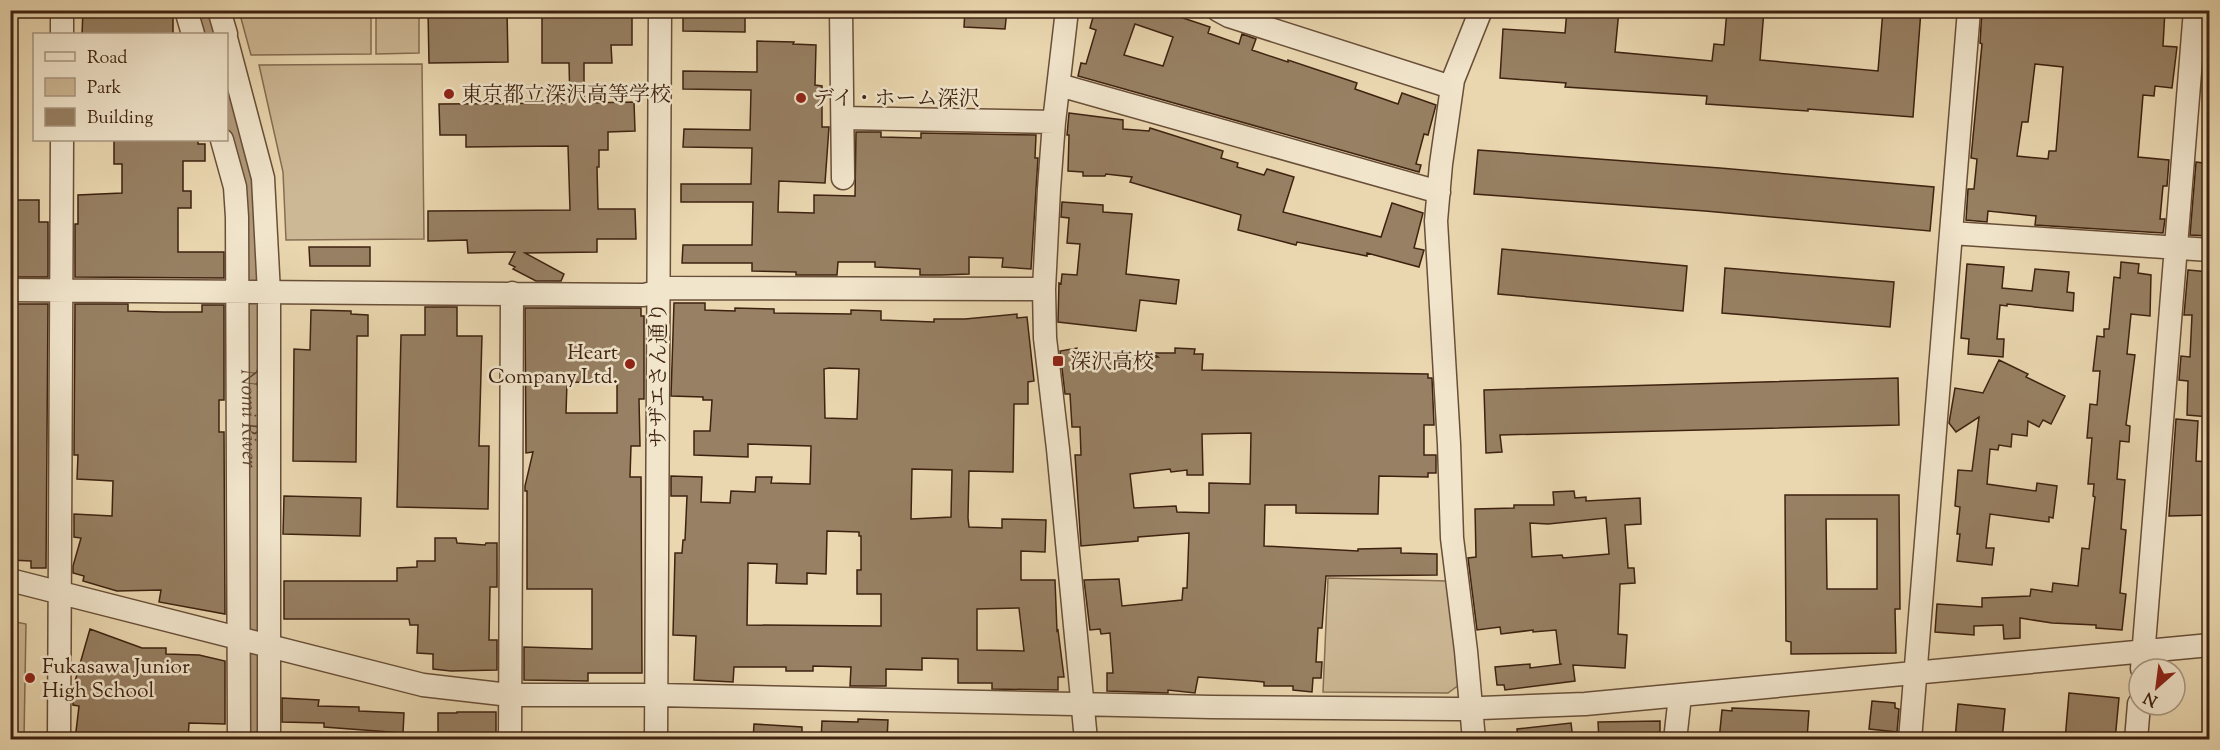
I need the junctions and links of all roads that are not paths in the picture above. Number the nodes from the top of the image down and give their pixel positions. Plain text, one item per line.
1 (62, 10) edge
2 (186, 10) edge
3 (219, 10) edge
4 (660, 10) edge
5 (841, 10) edge
6 (1066, 10) edge
7 (1218, 10) edge
8 (1481, 10) edge
9 (1969, 10) edge
10 (2195, 10) edge
11 (62, 33) edge
12 (193, 33) edge
13 (225, 33) edge
14 (228, 44) edge
15 (1059, 85) junction
16 (1451, 87) junction
17 (843, 118) junction
18 (1054, 122) junction
19 (62, 141) edge
20 (222, 141) edge
21 (843, 178) dead end
22 (1439, 192) junction
23 (1951, 233) junction
24 (2177, 249) junction
25 (2210, 250) edge
26 (1044, 289) junction
27 (10, 290) edge
28 (60, 291) junction
29 (657, 291) junction
30 (512, 292) junction
31 (253, 293) junction
32 (10, 580) edge
33 (59, 591) junction
34 (254, 642) junction
35 (2210, 645) edge
36 (2143, 657) edge
37 (2156, 657) edge
38 (2127, 661) edge
39 (1915, 673) junction
40 (510, 695) junction
41 (656, 695) junction
42 (1680, 696) junction
43 (1083, 704) junction
44 (1470, 708) junction
45 (2138, 717) edge
46 (59, 740) edge
47 (239, 740) edge
48 (269, 740) edge
49 (510, 740) edge
50 (656, 740) edge
51 (1086, 740) edge
52 (1474, 740) edge
53 (1675, 740) edge
54 (1910, 740) edge
55 (2136, 740) edge

1 - 11 street
2 - 12 street
3 - 13 street
4 - 29 street, サザエさん通り
5 - 17 street
6 - 15 street
7 - 16 street
8 - 16 street
9 - 23 street
10 - 24 street
14 - 31 street
15 - 18 street
15 - 22 street
16 - 22 street
17 - 18 street
17 - 21 street
18 - 26 street
19 - 28 street
20 - 31 street
22 - 44 street
23 - 24 street
23 - 39 street
24 - 25 street
24 - 36 street
26 - 29 street
26 - 43 street
27 - 28 street
28 - 31 street
28 - 33 street
29 - 30 street
29 - 41 street, サザエさん通り
30 - 31 street
30 - 40 street
31 - 34 street
31 - 34 street
32 - 33 street
33 - 34 street
33 - 46 street
34 - 40 street
34 - 47 street
34 - 48 street
35 - 37 street
38 - 39 street
39 - 42 street
39 - 54 street
40 - 41 street
40 - 49 street
41 - 43 street
41 - 50 street, サザエさん通り
42 - 44 street
42 - 53 street
43 - 44 street
43 - 51 street
44 - 52 street
45 - 55 street

